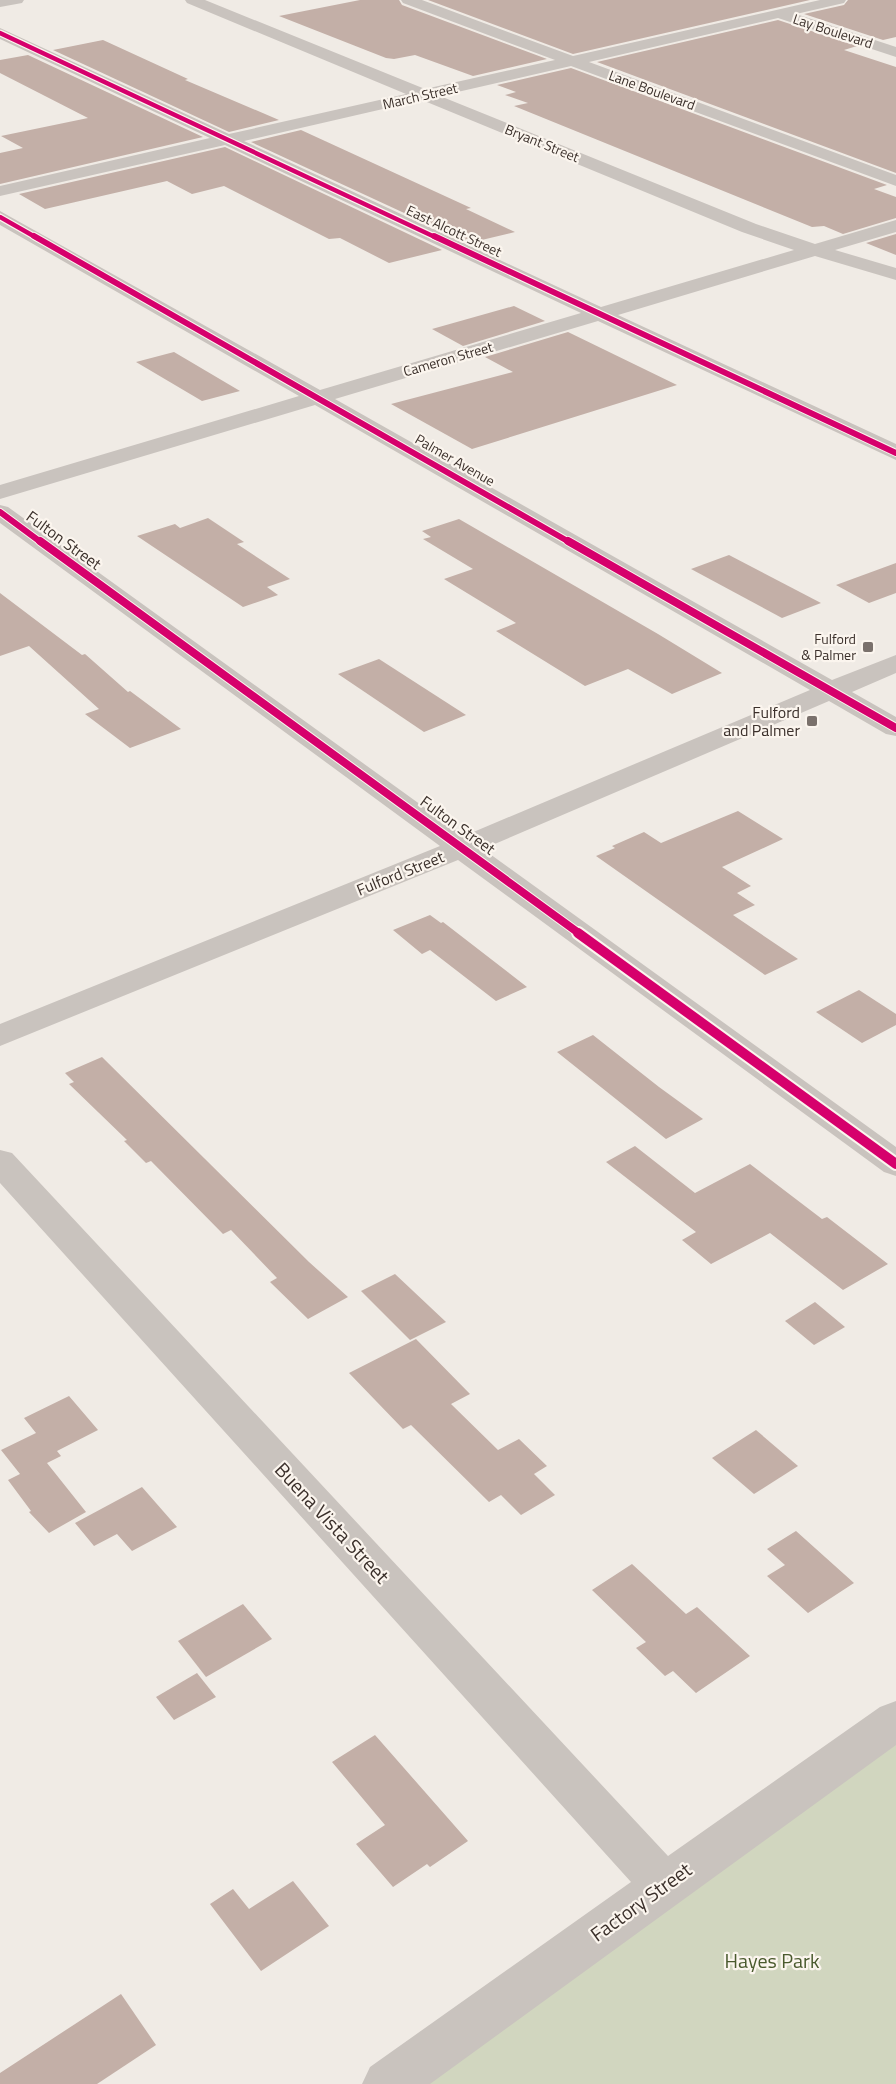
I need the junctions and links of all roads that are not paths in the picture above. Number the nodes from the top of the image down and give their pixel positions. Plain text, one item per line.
1 (17, 0) edge
2 (192, 0) edge
3 (439, 0) edge
4 (767, 0) edge
5 (839, 0) edge
6 (414, 1) edge
7 (0, 3) edge
8 (746, 3) dead end
9 (797, 10) junction
10 (778, 14) junction
11 (0, 33) edge
12 (896, 41) edge
13 (896, 52) edge
14 (594, 56) junction
15 (573, 61) junction
16 (424, 95) junction
17 (783, 124) junction
18 (760, 130) junction
19 (226, 140) junction
20 (896, 166) edge
21 (896, 181) edge
22 (0, 191) edge
23 (0, 217) edge
24 (896, 226) edge
25 (815, 250) junction
26 (896, 274) edge
27 (600, 314) junction
28 (318, 397) junction
29 (896, 453) edge
30 (0, 492) edge
31 (0, 512) edge
32 (896, 663) edge
33 (830, 690) junction
34 (896, 728) edge
35 (463, 847) junction
36 (0, 1036) edge
37 (0, 1161) edge
38 (896, 1164) edge
39 (896, 1720) edge
40 (664, 1885) junction
41 (388, 2084) edge

1 - 7 street
2 - 16 street, Bryant Street
3 - 14 street, Lane Boulevard
4 - 9 street, Lay Boulevard
5 - 9 street, March Street
6 - 15 street, Lane Boulevard
8 - 10 street, Lay Boulevard
9 - 10 street, March Street
9 - 12 street, Lay Boulevard
10 - 13 street, Lay Boulevard
10 - 14 street, March Street
11 - 19 street, East Alcott Street
14 - 15 street, March Street
14 - 17 street, Lane Boulevard
15 - 16 street, March Street
15 - 18 street, Lane Boulevard
16 - 19 street, March Street
16 - 25 street, Bryant Street
17 - 18 street
17 - 20 street, Lane Boulevard
18 - 21 street, Lane Boulevard
19 - 22 street, March Street
19 - 27 street, East Alcott Street
23 - 28 street, Palmer Avenue
24 - 25 street, Cameron Street
25 - 26 street, Bryant Street
25 - 27 street, Cameron Street
27 - 28 street, Cameron Street
27 - 29 street, East Alcott Street
28 - 30 street, Cameron Street
28 - 33 street, Palmer Avenue
31 - 35 street, Fulton Street
32 - 33 street, Fulford Street
33 - 34 street, Palmer Avenue
33 - 35 street, Fulford Street
35 - 36 street, Fulford Street
35 - 38 street, Fulton Street
37 - 40 street, Buena Vista Street
39 - 40 street, Factory Street
40 - 41 street, Factory Street

